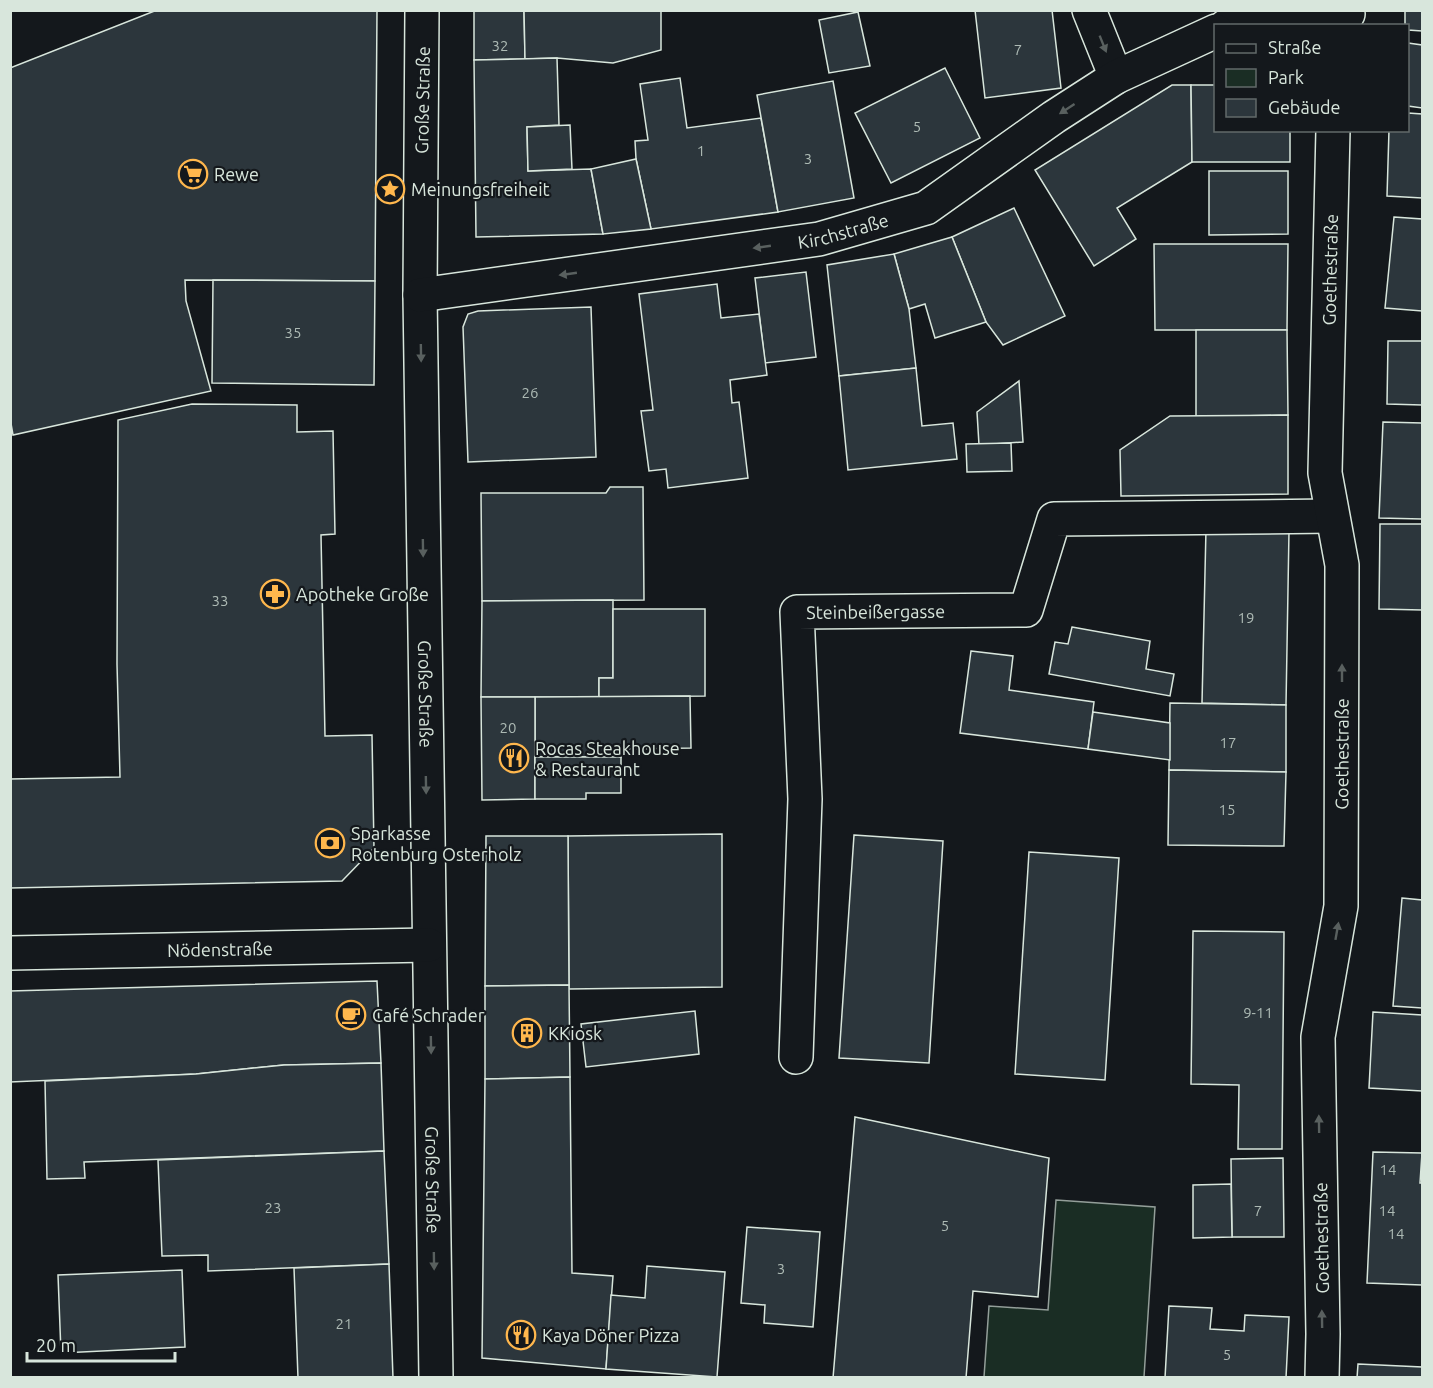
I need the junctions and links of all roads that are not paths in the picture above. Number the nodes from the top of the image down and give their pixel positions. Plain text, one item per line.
1 (422, 10) edge
2 (1089, 10) edge
3 (1348, 17) edge
4 (1230, 24) edge
5 (1214, 31) edge
6 (1116, 77) junction
7 (1333, 132) edge
8 (420, 295) junction
9 (1332, 516) junction
10 (429, 945) junction
11 (10, 953) edge
12 (796, 1057) dead end
13 (436, 1377) edge
14 (1322, 1377) edge

1 - 8 street, Große Straße
2 -> 6 street
3 - 4 street
5 - 6 street, Kirchstraße
6 -> 8 street, Kirchstraße
7 - 9 street, Goethestraße
8 -> 10 street, Große Straße
9 - 12 street, Steinbeißergasse
14 -> 9 street, Goethestraße
10 - 11 street, Nödenstraße
10 -> 13 street, Große Straße

